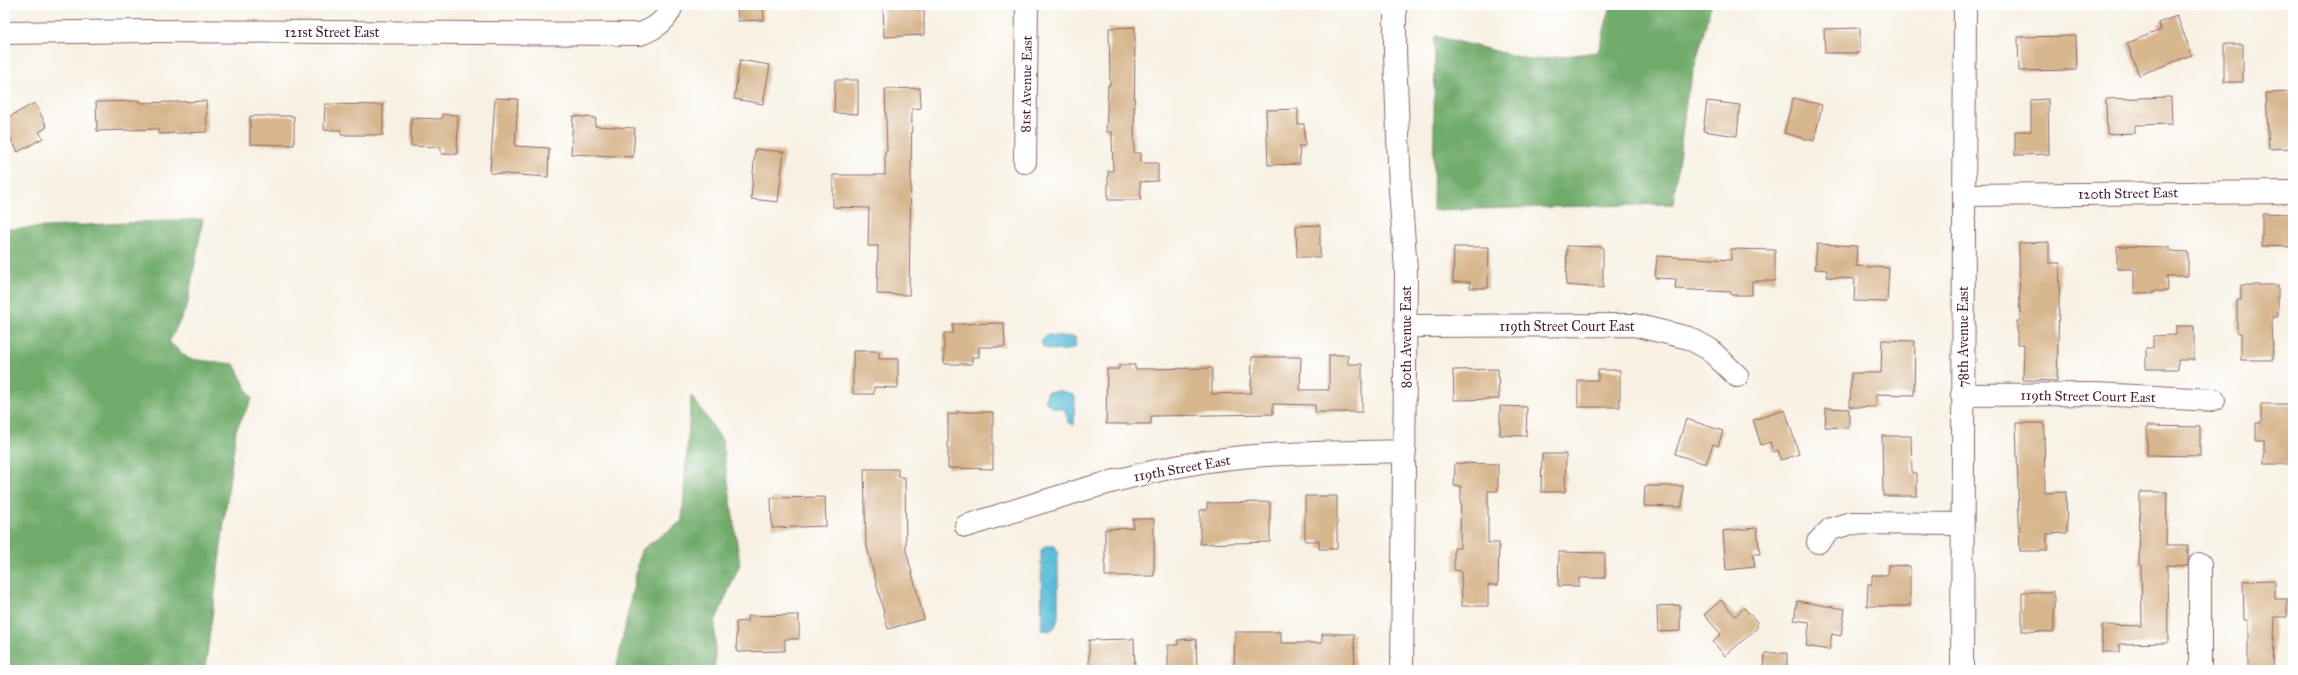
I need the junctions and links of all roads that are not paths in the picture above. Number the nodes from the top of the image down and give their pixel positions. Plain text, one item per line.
1 (672, 5) edge
2 (1027, 5) edge
3 (1395, 5) edge
4 (1965, 5) edge
5 (5, 33) edge
6 (1025, 162) dead end
7 (2293, 192) edge
8 (1964, 195) junction
9 (1406, 326) junction
10 (1737, 376) dead end
11 (1962, 395) junction
12 (2214, 400) dead end
13 (1405, 451) junction
14 (1962, 524) junction
15 (966, 526) dead end
16 (1818, 542) dead end
17 (2200, 564) dead end
18 (1402, 670) edge
19 (1962, 670) edge
20 (2200, 670) edge

1 - 5 street, 121st Street East
2 - 6 street, 81st Avenue East
3 - 9 street, 80th Avenue East
4 - 8 street, 78th Avenue East
7 - 8 street, 120th Street East
8 - 11 street, 78th Avenue East
9 - 10 street, 119th Street Court East
9 - 13 street, 80th Avenue East
11 - 12 street, 119th Street Court East
11 - 14 street, 78th Avenue East
13 - 15 street, 119th Street East
13 - 18 street, 80th Avenue East
14 - 16 street
14 - 19 street, 78th Avenue East
17 - 20 street

